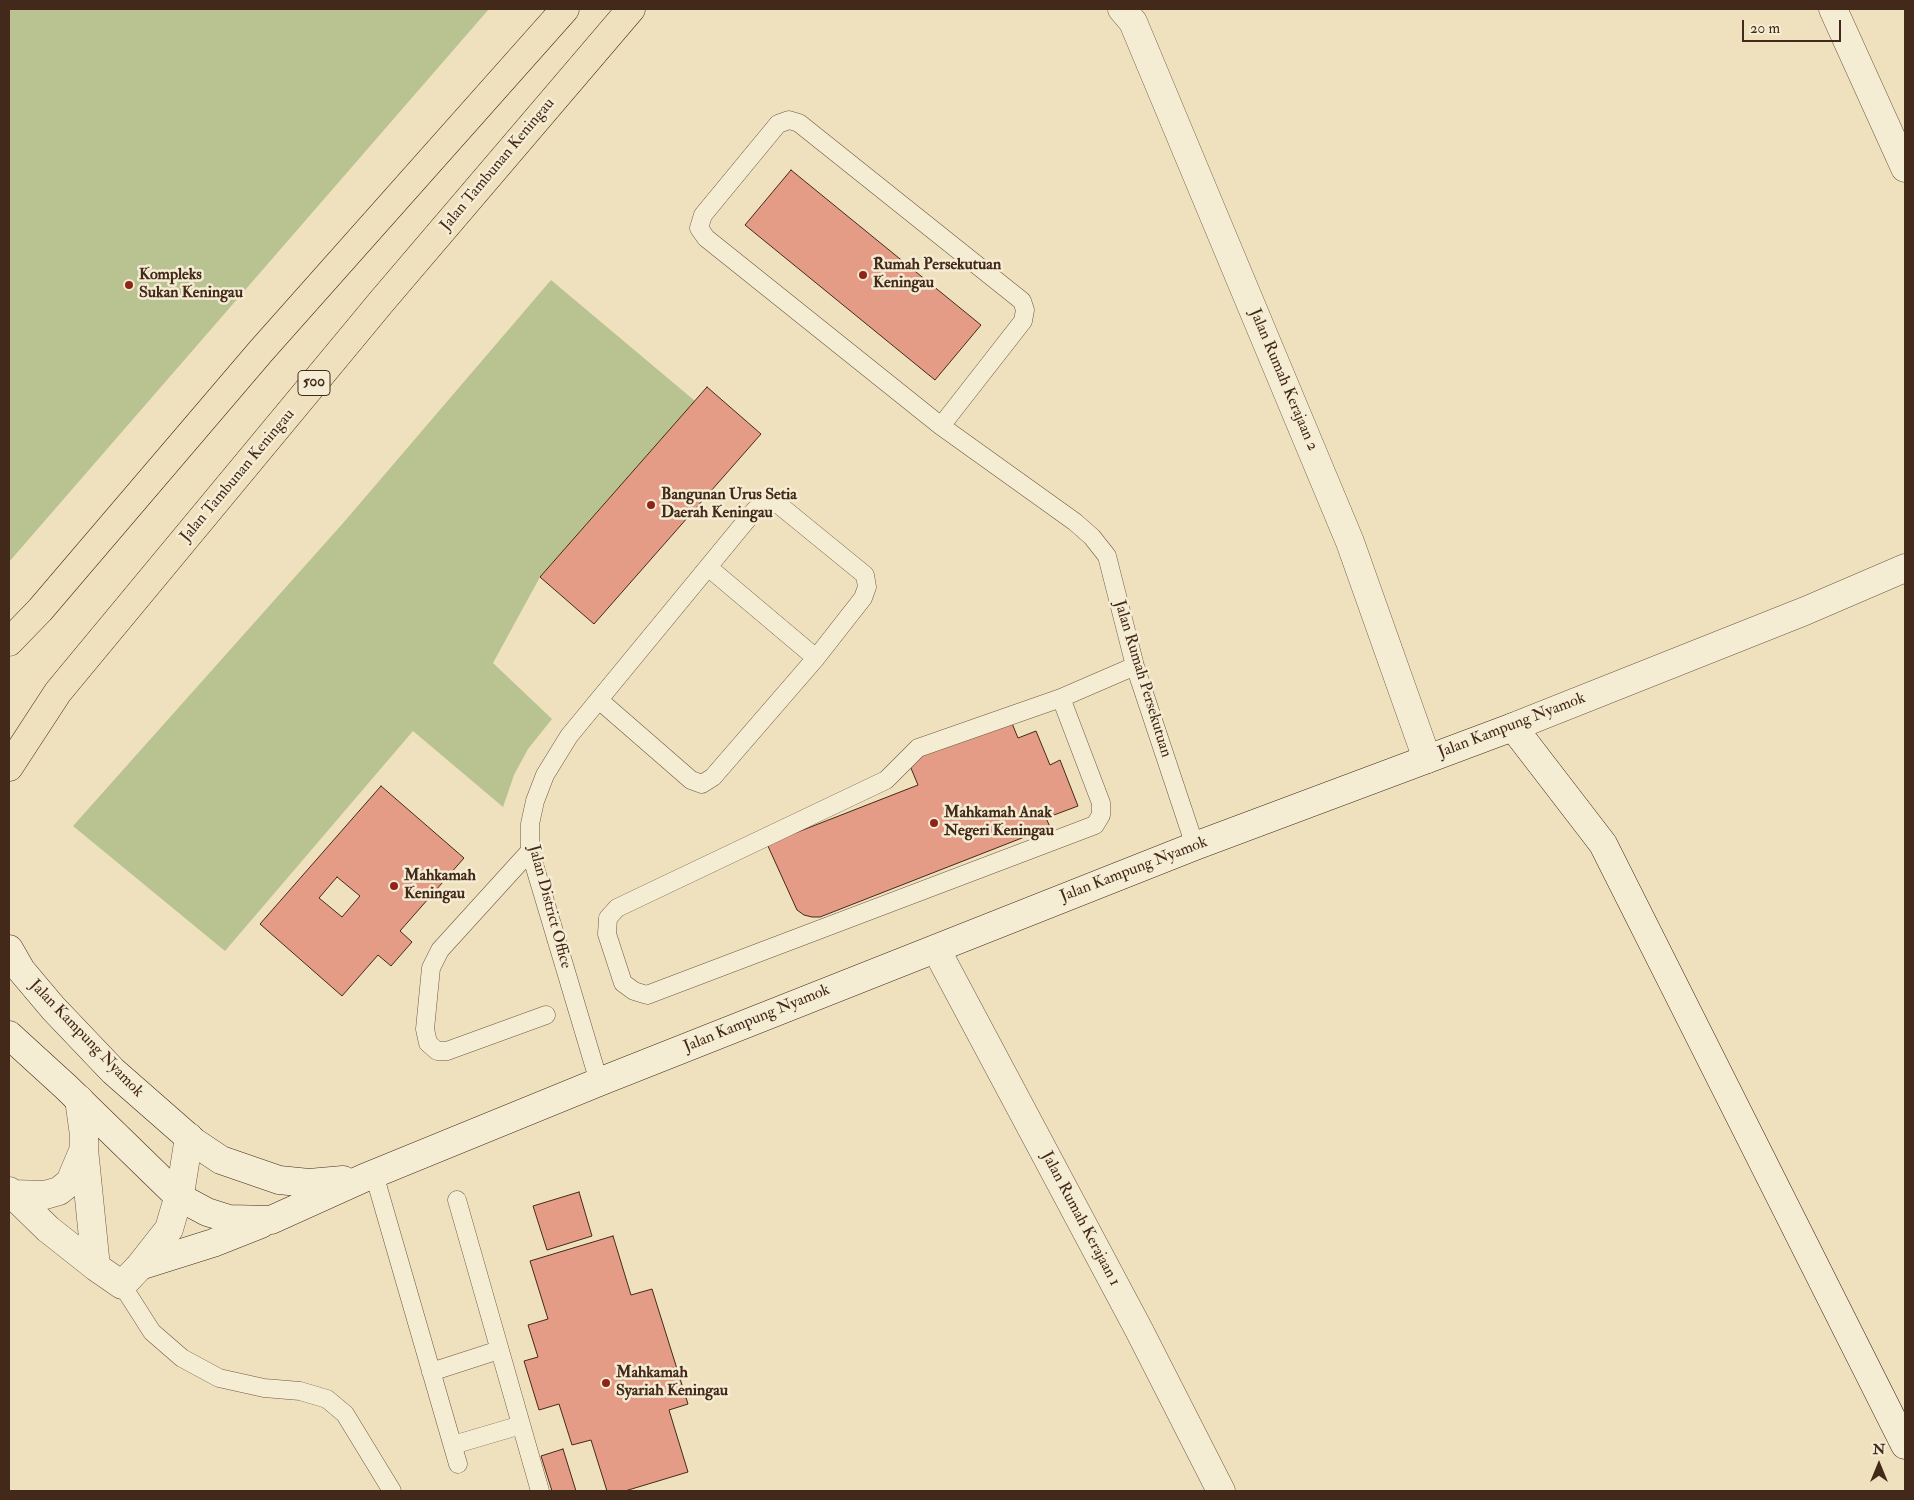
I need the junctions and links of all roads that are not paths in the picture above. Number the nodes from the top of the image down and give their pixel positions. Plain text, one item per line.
1 (565, 9) edge
2 (631, 9) edge
3 (1122, 9) edge
4 (1833, 9) edge
5 (1905, 168) edge
6 (941, 426) junction
7 (708, 567) junction
8 (1905, 568) edge
9 (9, 642) edge
10 (816, 658) junction
11 (1135, 666) junction
12 (1060, 698) junction
13 (599, 700) junction
14 (1513, 727) junction
15 (1427, 759) junction
16 (9, 767) edge
17 (1195, 846) junction
18 (530, 851) junction
19 (936, 948) junction
20 (9, 949) edge
21 (546, 1016) dead end
22 (9, 1035) edge
23 (599, 1082) junction
24 (79, 1099) junction
25 (189, 1137) junction
26 (84, 1149) junction
27 (369, 1176) junction
28 (10, 1192) edge
29 (179, 1197) junction
30 (457, 1200) dead end
31 (271, 1220) junction
32 (96, 1267) junction
33 (131, 1276) junction
34 (500, 1350) junction
35 (431, 1372) junction
36 (521, 1425) junction
37 (453, 1445) junction
38 (1905, 1445) edge
39 (458, 1464) dead end
40 (392, 1491) edge
41 (540, 1491) edge
42 (1221, 1491) edge

1 - 9 main road
2 - 16 main road, Jalan Tambunan Keningau / 500
3 - 15 street, Jalan Rumah Kerajaan 2
4 - 5 street
6 - 6 lane, Jalan Rumah Persekutuan
6 - 11 lane, Jalan Rumah Persekutuan
7 - 10 lane
7 - 10 lane, Jalan District Office
7 - 13 lane, Jalan District Office
8 - 14 street, Jalan Kampung Nyamok
10 - 13 lane
11 - 12 lane
11 - 17 lane, Jalan Rumah Persekutuan
12 - 12 lane
13 - 18 lane, Jalan District Office
14 - 15 street, Jalan Kampung Nyamok
14 - 38 street
15 - 17 street, Jalan Kampung Nyamok
17 - 19 street, Jalan Kampung Nyamok
18 - 21 lane
18 - 23 lane, Jalan District Office
19 - 23 street, Jalan Kampung Nyamok
19 - 42 street, Jalan Rumah Kerajaan 1
20 - 25 street, Jalan Kampung Nyamok
22 - 24 street, Jalan Kampung Nyamok
23 - 27 street, Jalan Kampung Nyamok
24 - 26 street
24 - 29 street, Jalan Kampung Nyamok
25 - 27 street, Jalan Kampung Nyamok
25 - 29 street
26 - 28 street
26 - 32 street
27 - 31 street, Jalan Kampung Nyamok
27 - 35 lane
28 - 32 street
29 - 31 street, Jalan Kampung Nyamok
29 - 33 street
30 - 34 lane
31 - 33 street
32 - 33 street
33 - 40 lane
34 - 35 lane
34 - 36 lane
35 - 37 lane
36 - 37 lane
36 - 41 lane
37 - 39 lane

